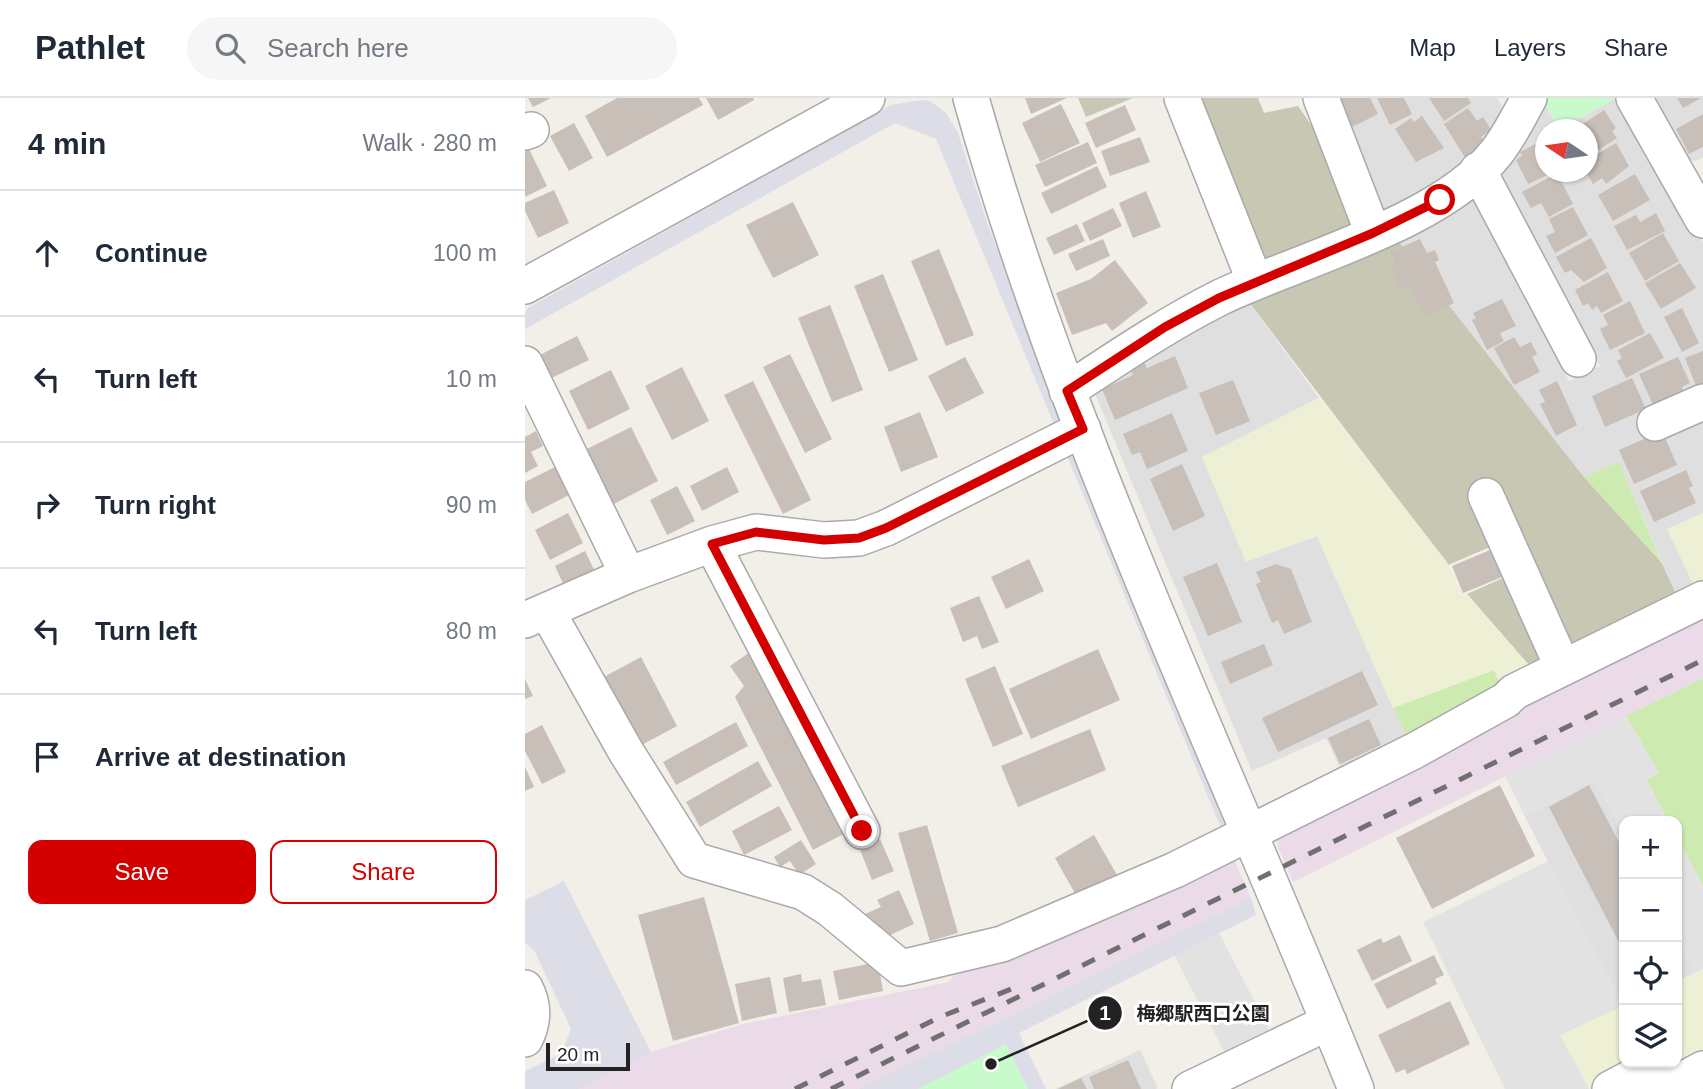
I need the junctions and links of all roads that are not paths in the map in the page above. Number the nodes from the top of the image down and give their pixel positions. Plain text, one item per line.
1 (867, 98) edge
2 (971, 98) edge
3 (1182, 98) edge
4 (1321, 98) edge
5 (1634, 98) edge
6 (1519, 104) edge
7 (1478, 170) junction
8 (1693, 177) edge
9 (1703, 219) edge
10 (1373, 233) junction
11 (1255, 282) junction
12 (525, 286) edge
13 (1578, 359) dead end
14 (525, 364) edge
15 (1067, 391) junction
16 (1703, 402) edge
17 (1655, 423) dead end
18 (1083, 429) junction
19 (1486, 496) dead end
20 (712, 544) junction
21 (628, 575) junction
22 (1703, 599) edge
23 (536, 615) edge
24 (1563, 668) junction
25 (862, 831) dead end
26 (1248, 832) junction
27 (525, 988) edge
28 (1329, 1022) junction
29 (525, 1039) edge
30 (1703, 1069) edge
31 (1671, 1088) edge
32 (1190, 1089) edge
33 (1356, 1089) edge
34 (1610, 1089) edge

1 - 12 street
2 - 15 street
3 - 11 street
4 - 10 street
5 - 8 street
6 - 7 street
7 - 10 street
7 - 13 street
8 - 9 street
10 - 11 street
11 - 15 street
14 - 21 street
15 - 18 street
16 - 17 street
18 - 20 street
18 - 26 street
19 - 24 street
20 - 21 street
20 - 25 street
21 - 23 street
22 - 24 street
23 - 26 street
24 - 26 street
26 - 28 street
27 - 29 street
28 - 32 street
28 - 33 street
30 - 31 street
31 - 34 street

